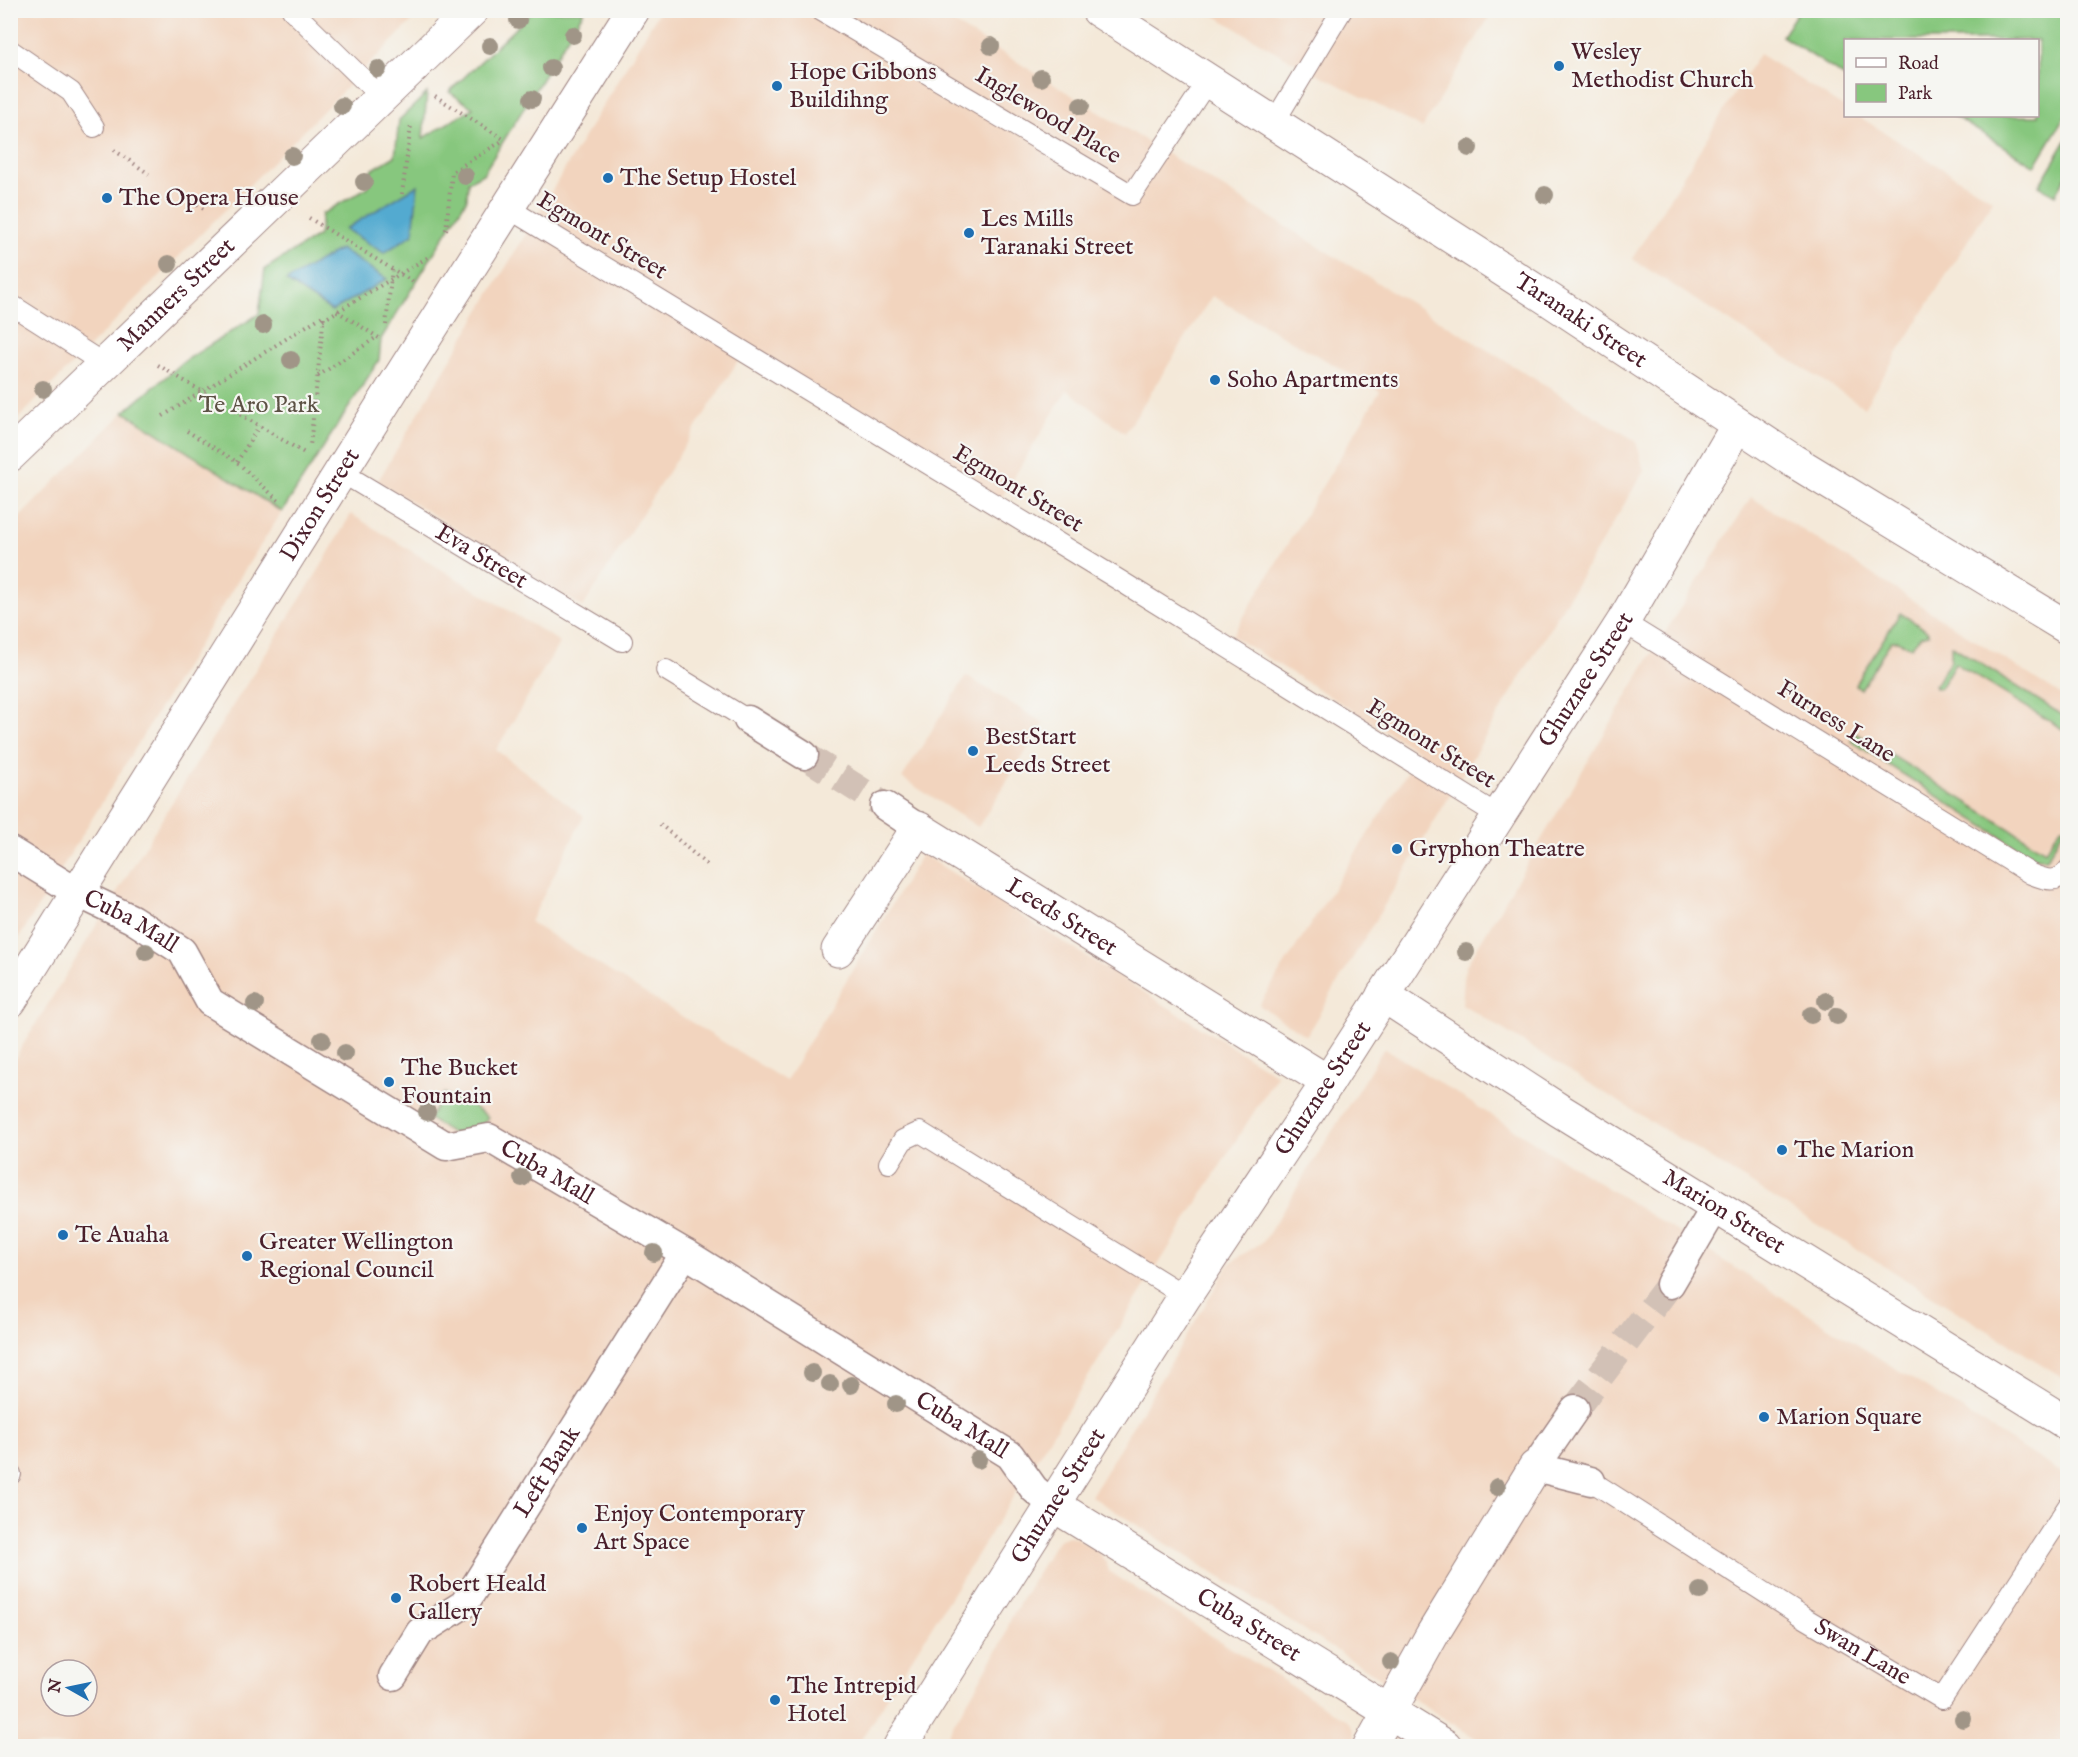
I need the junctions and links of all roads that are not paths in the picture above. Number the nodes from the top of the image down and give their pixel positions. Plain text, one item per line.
1 (292, 10) edge
2 (472, 10) edge
3 (633, 10) edge
4 (820, 10) edge
5 (1098, 10) edge
6 (1342, 10) edge
7 (10, 50) edge
8 (1207, 82) junction
9 (382, 98) junction
10 (1273, 124) junction
11 (94, 127) road end
12 (507, 208) junction
13 (10, 304) edge
14 (114, 355) junction
15 (1737, 425) junction
16 (10, 455) edge
17 (341, 472) junction
18 (1623, 622) junction
19 (2067, 628) edge
20 (622, 641) dead end
21 (666, 670) dead end
22 (748, 720) joint
23 (804, 755) tunnel mouth
24 (885, 806) tunnel mouth
25 (1499, 816) junction
26 (918, 828) junction
27 (10, 850) edge
28 (2067, 870) edge
29 (78, 893) junction
30 (838, 950) dead end
31 (1383, 995) junction
32 (10, 1001) edge
33 (1328, 1082) junction
34 (889, 1163) dead end
35 (1716, 1206) junction
36 (685, 1253) junction
37 (1670, 1284) tunnel mouth
38 (1185, 1296) junction
39 (1575, 1409) tunnel mouth
40 (2067, 1424) edge
41 (1535, 1467) junction
42 (1591, 1481) joint
43 (1052, 1504) junction
44 (2067, 1506) edge
45 (393, 1677) dead end
46 (1389, 1712) junction
47 (900, 1746) edge
48 (1370, 1746) edge
49 (1445, 1746) edge

1 - 9 lane
2 - 9 street, Manners Street
3 - 12 street, Dixon Street
4 - 8 lane, Inglewood Place
5 - 8 street, Taranaki Street
6 - 10 lane
7 - 11 lane
8 - 10 street, Taranaki Street
9 - 14 street, Manners Street
10 - 15 street, Taranaki Street
12 - 17 street, Dixon Street
12 - 25 lane, Egmont Street
13 - 14 lane
14 - 16 street, Manners Street
15 - 18 street, Ghuznee Street
15 - 19 street, Taranaki Street
17 - 20 lane, Eva Street
17 - 29 street, Dixon Street
18 - 25 street, Ghuznee Street
18 - 28 lane, Furness Lane
21 - 22 lane
22 - 23 street
24 - 26 street
25 - 31 street, Ghuznee Street
26 - 30 street
26 - 33 street, Leeds Street
27 - 29 street, Cuba Mall
29 - 32 street, Dixon Street
29 - 36 street, Cuba Mall
31 - 33 street, Ghuznee Street
31 - 35 street, Marion Street
33 - 38 street, Ghuznee Street
34 - 38 lane
35 - 37 street
35 - 40 street, Marion Street
36 - 43 street, Cuba Mall
36 - 45 street, Left Bank
38 - 43 street, Ghuznee Street
39 - 41 street
41 - 42 street
41 - 46 street
42 - 44 lane, Swan Lane
43 - 46 street, Cuba Street
43 - 47 street, Ghuznee Street
46 - 48 street
46 - 49 street, Cuba Street

